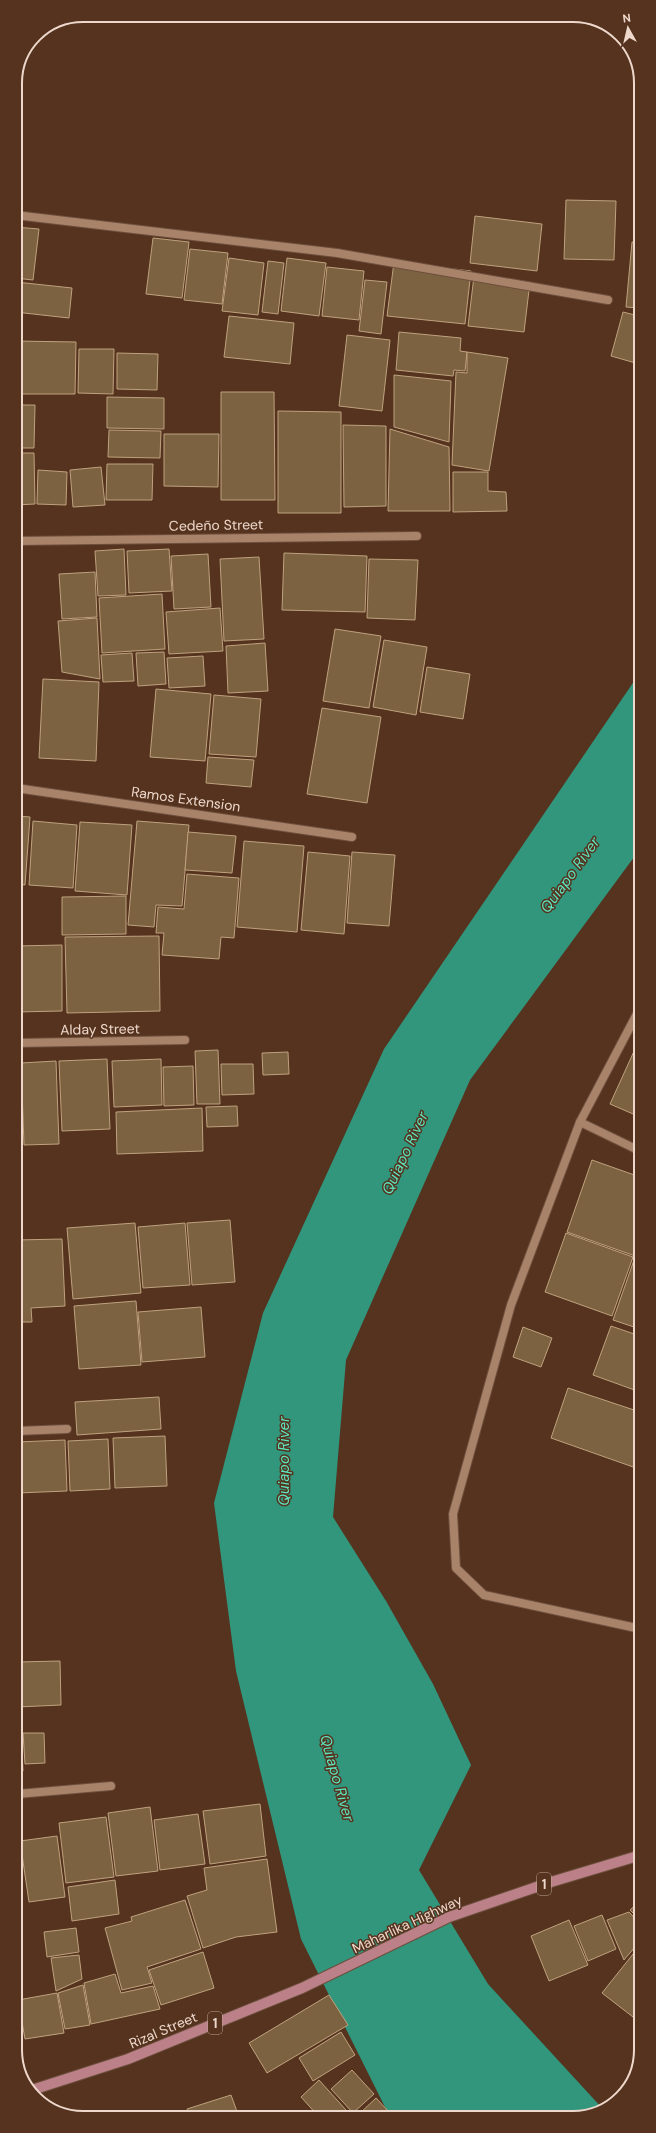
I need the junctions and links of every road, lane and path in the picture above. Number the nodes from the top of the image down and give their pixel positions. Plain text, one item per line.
1 (22, 216) edge
2 (608, 300) dead end
3 (417, 536) dead end
4 (22, 541) edge
5 (22, 789) edge
6 (352, 837) dead end
7 (634, 1019) edge
8 (185, 1040) dead end
9 (22, 1043) edge
10 (580, 1122) junction
11 (634, 1148) edge
12 (67, 1429) dead end
13 (22, 1431) edge
14 (634, 1628) edge
15 (111, 1786) dead end
16 (22, 1794) edge
17 (634, 1857) edge
18 (302, 1988) joint
19 (36, 2089) edge

1 - 2 street
3 - 4 street, Cedeño Street
5 - 6 street, Ramos Extension
7 - 10 street
8 - 9 street, Alday Street
10 - 11 street
10 - 14 street
12 - 13 street
15 - 16 street
17 - 18 main road, Maharlika Highway / 1
18 - 19 main road, Rizal Street / 1

